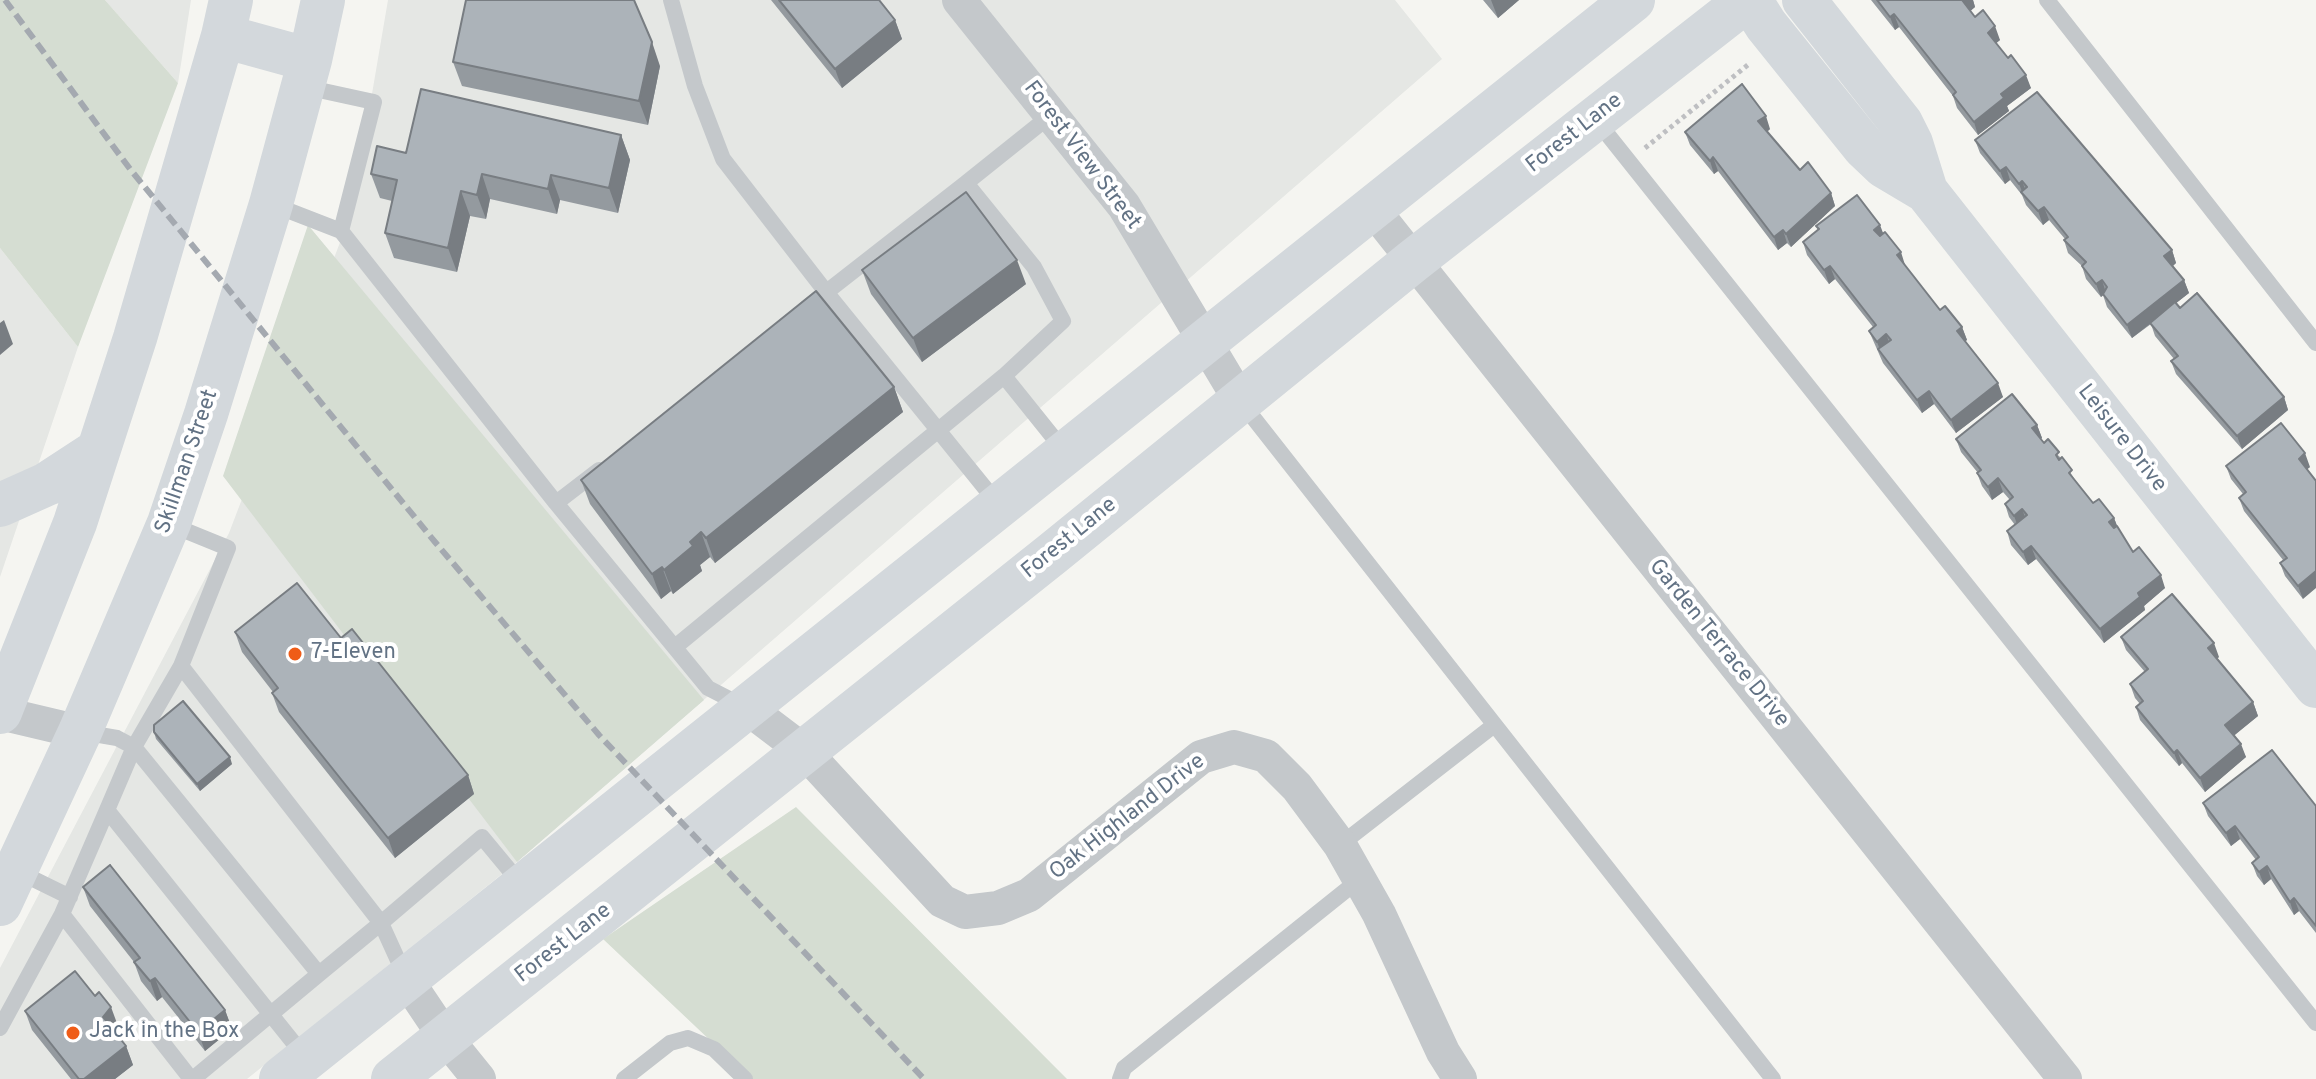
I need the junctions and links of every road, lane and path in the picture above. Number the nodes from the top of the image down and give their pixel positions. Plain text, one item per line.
1 (323, 0) edge
2 (671, 0) edge
3 (959, 0) edge
4 (1633, 0) edge
5 (1749, 0) edge
6 (1804, 0) edge
7 (2047, 0) edge
8 (227, 18) edge
9 (1750, 63) dead end
10 (307, 74) junction
11 (1051, 115) junction
12 (1595, 119) junction
13 (1628, 161) junction
14 (966, 183) junction
15 (1926, 191) junction
16 (271, 204) junction
17 (1372, 208) junction
18 (341, 231) junction
19 (1413, 261) junction
20 (826, 292) junction
21 (789, 321) edge
22 (1205, 342) junction
23 (2316, 343) edge
24 (1004, 376) junction
25 (1241, 402) junction
26 (938, 431) junction
27 (96, 452) junction
28 (1066, 453) junction
29 (617, 455) edge
30 (556, 503) junction
31 (0, 505) edge
32 (999, 505) junction
33 (169, 523) junction
34 (675, 647) junction
35 (181, 666) junction
36 (2316, 686) edge
37 (0, 712) edge
38 (732, 719) junction
39 (1493, 726) junction
40 (80, 732) junction
41 (134, 747) junction
42 (804, 751) junction
43 (107, 810) junction
44 (1340, 845) junction
45 (1360, 879) junction
46 (522, 885) junction
47 (8, 888) edge
48 (70, 897) junction
49 (62, 914) junction
50 (381, 923) junction
51 (319, 974) junction
52 (406, 979) junction
53 (271, 1016) junction
54 (2316, 1023) edge
55 (0, 1028) edge
56 (445, 1037) junction
57 (293, 1069) edge
58 (192, 1079) edge
59 (393, 1079) edge
60 (479, 1079) edge
61 (624, 1079) edge
62 (745, 1079) edge
63 (1120, 1079) edge
64 (1460, 1079) edge
65 (1773, 1079) edge
66 (2065, 1079) edge

1 - 10 main road, Skillman Street
2 - 20 lane
3 - 11 street, Forest View Street
4 - 17 main road
5 - 12 main road, Forest Lane
5 - 15 main road, Leisure Drive
6 - 15 main road, Leisure Drive
7 - 23 lane
8 - 10 main road
8 - 27 main road
9 - 13 path
10 - 16 main road, Skillman Street
10 - 18 lane
11 - 14 lane
11 - 22 street, Forest View Street
12 - 13 lane
12 - 19 main road, Forest Lane
13 - 54 lane
14 - 20 lane
14 - 24 lane
15 - 36 main road, Leisure Drive
16 - 18 lane
16 - 33 main road, Skillman Street
17 - 19 street, Garden Terrace Drive
17 - 22 main road
18 - 30 lane
19 - 25 main road, Forest Lane
19 - 66 street, Garden Terrace Drive
20 - 21 lane
20 - 26 lane
22 - 25 street, Forest View Street
22 - 28 main road
24 - 26 lane
24 - 28 lane
25 - 39 lane
25 - 42 main road, Forest Lane
26 - 32 lane
26 - 34 lane
27 - 31 main road
27 - 37 main road
28 - 32 main road
29 - 30 lane
30 - 34 lane
32 - 38 main road
33 - 35 lane
33 - 40 main road, Skillman Street
34 - 38 lane
35 - 41 lane
35 - 50 lane
37 - 40 street
38 - 42 street, Oak Highland Drive
38 - 46 main road
39 - 44 lane
39 - 65 lane
40 - 41 lane
40 - 47 main road, Skillman Street
41 - 43 lane
41 - 51 lane
42 - 44 street, Oak Highland Drive
42 - 56 main road, Forest Lane
43 - 48 lane
43 - 53 lane
44 - 45 street, Oak Highland Drive
45 - 63 lane
45 - 64 street, Oak Highland Drive
46 - 50 lane
46 - 52 main road
47 - 48 lane
48 - 49 lane
49 - 55 lane
49 - 58 lane
50 - 51 lane
50 - 52 lane
51 - 53 lane
52 - 56 street
52 - 57 main road
53 - 57 lane
53 - 58 lane
56 - 59 main road, Forest Lane
56 - 60 street
61 - 62 lane

